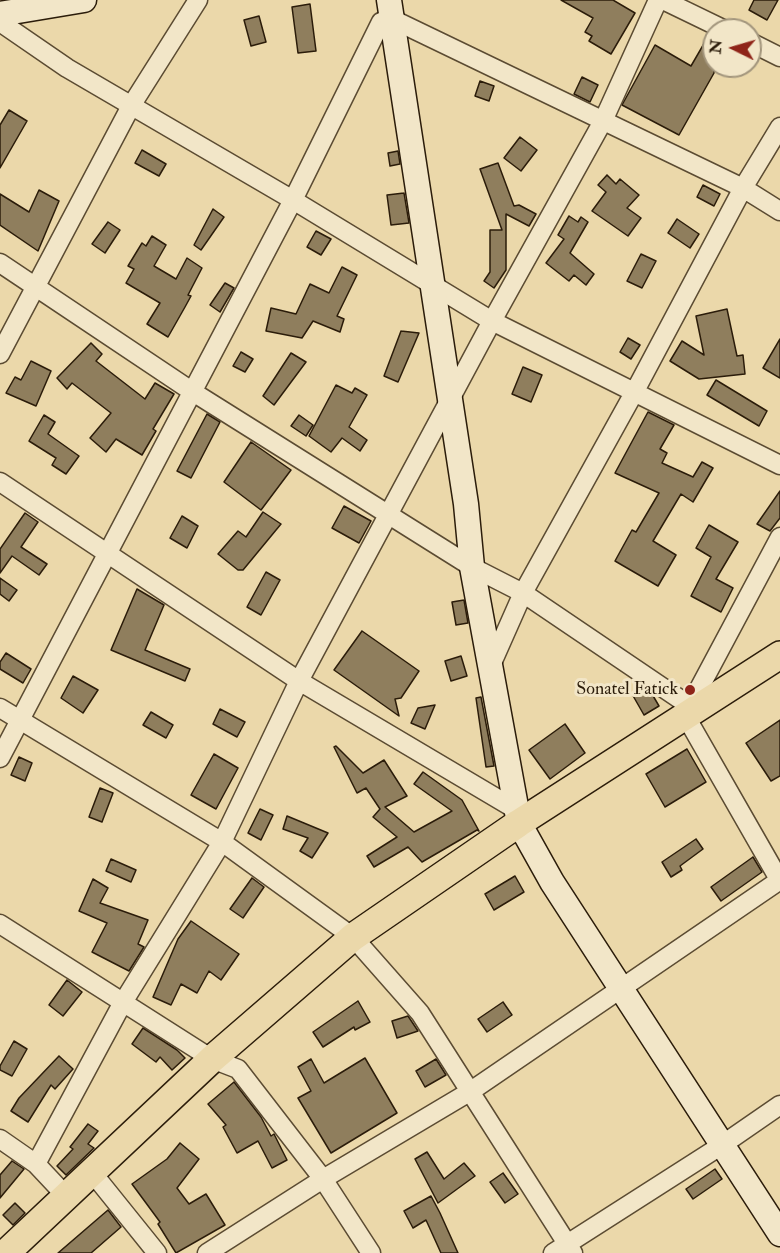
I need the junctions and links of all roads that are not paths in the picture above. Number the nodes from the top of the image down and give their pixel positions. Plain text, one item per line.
1 (84, 0) edge
2 (198, 0) edge
3 (658, 0) edge
4 (663, 0) edge
5 (391, 10) edge
6 (0, 14) edge
7 (702, 19) edge
8 (0, 22) edge
9 (762, 48) edge
10 (780, 57) edge
11 (131, 106) junction
12 (603, 121) junction
13 (780, 128) edge
14 (743, 188) junction
15 (293, 200) junction
16 (780, 211) edge
17 (0, 263) edge
18 (432, 285) junction
19 (36, 287) junction
20 (492, 321) junction
21 (0, 354) edge
22 (635, 391) junction
23 (193, 392) junction
24 (450, 399) junction
25 (780, 465) edge
26 (0, 482) edge
27 (388, 514) junction
28 (780, 537) edge
29 (107, 554) junction
30 (472, 567) junction
31 (523, 593) junction
32 (780, 655) edge
33 (492, 663) junction
34 (299, 681) junction
35 (0, 708) edge
36 (687, 711) junction
37 (20, 721) junction
38 (0, 758) edge
39 (517, 816) junction
40 (222, 842) junction
41 (780, 880) edge
42 (0, 924) edge
43 (353, 937) junction
44 (621, 988) junction
45 (122, 1004) junction
46 (212, 1059) junction
47 (471, 1091) junction
48 (780, 1105) edge
49 (0, 1139) edge
50 (722, 1145) junction
51 (36, 1164) junction
52 (91, 1171) junction
53 (323, 1179) junction
54 (67, 1197) junction
55 (780, 1234) edge
56 (564, 1250) edge
57 (6, 1253) edge
58 (157, 1253) edge
59 (207, 1253) edge
60 (371, 1253) edge

1 - 6 street
2 - 11 street
3 - 12 street
4 - 7 street
5 - 12 street
5 - 15 street
5 - 18 street
8 - 11 street
9 - 10 street
11 - 15 street
11 - 19 street
12 - 14 street
12 - 20 street
13 - 14 street
14 - 16 street
14 - 22 street
15 - 18 street
15 - 23 street
17 - 19 street
18 - 20 street
18 - 24 street
19 - 21 street
19 - 23 street
20 - 22 street
20 - 24 street
22 - 25 street
22 - 31 street
23 - 27 street
23 - 29 street
24 - 27 street
24 - 30 street
26 - 29 street
27 - 30 street
27 - 34 street
28 - 36 street
29 - 34 street
29 - 37 street
30 - 31 street
30 - 33 street
31 - 33 street
31 - 36 street
32 - 36 main road
33 - 39 street
34 - 39 street
34 - 40 street
35 - 37 street
36 - 39 main road
36 - 41 street
37 - 38 street
37 - 40 street
39 - 43 main road
39 - 44 street
40 - 43 street
40 - 45 street
41 - 44 street
42 - 45 street
43 - 46 main road
43 - 47 street
44 - 47 street
44 - 50 street
45 - 46 street
45 - 51 street
46 - 52 main road
46 - 53 street
47 - 53 street
47 - 56 street
48 - 50 street
49 - 51 street
50 - 55 street
50 - 56 street
51 - 54 street
52 - 54 main road
52 - 58 street
53 - 59 street
53 - 60 street
54 - 57 main road

